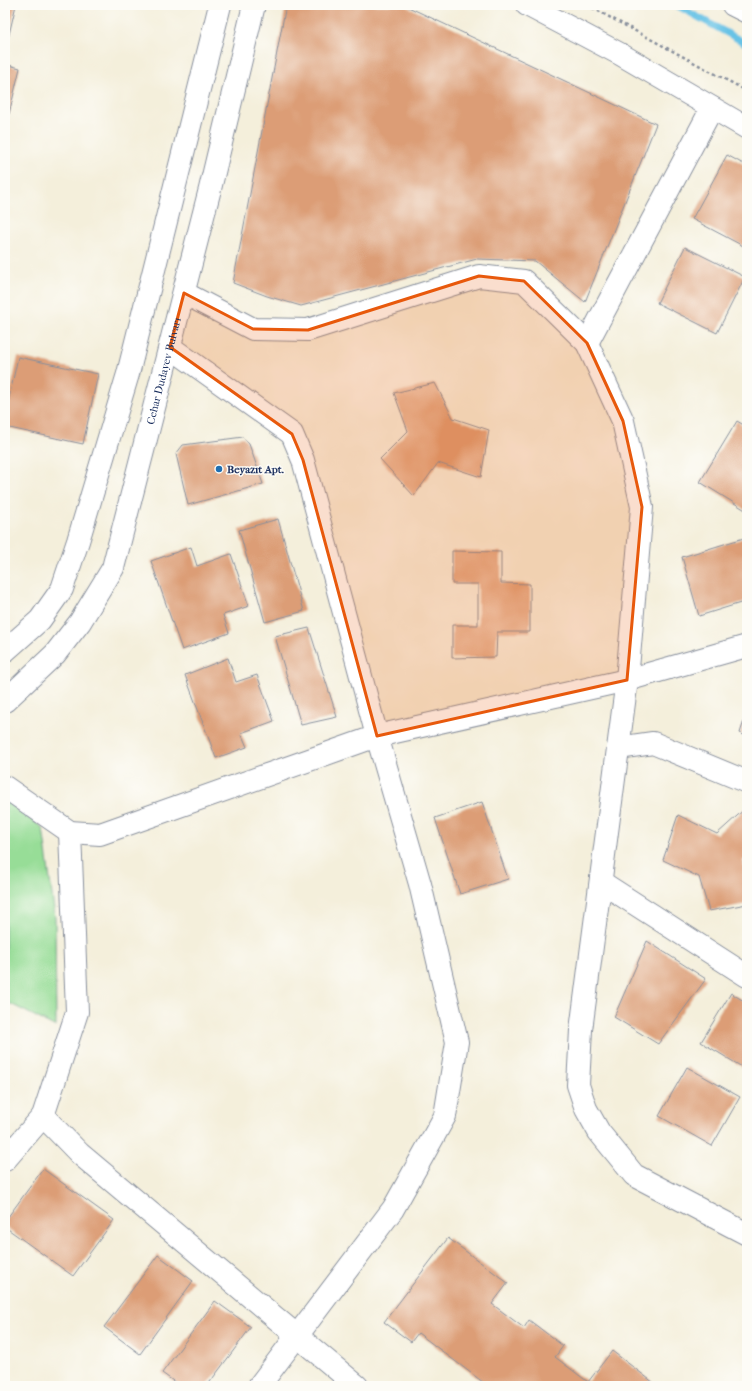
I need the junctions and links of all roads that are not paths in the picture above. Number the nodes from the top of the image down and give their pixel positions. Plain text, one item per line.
1 (220, 5) edge
2 (254, 5) edge
3 (527, 5) edge
4 (733, 5) edge
5 (747, 12) edge
6 (712, 108) junction
7 (747, 128) edge
8 (184, 293) junction
9 (587, 343) junction
10 (170, 347) junction
11 (747, 646) edge
12 (5, 651) edge
13 (627, 680) junction
14 (5, 701) edge
15 (377, 736) junction
16 (618, 748) junction
17 (747, 782) edge
18 (5, 787) edge
19 (70, 832) junction
20 (602, 882) junction
21 (747, 976) edge
22 (43, 1116) junction
23 (5, 1160) edge
24 (747, 1234) edge
25 (297, 1336) junction
26 (259, 1386) edge
27 (357, 1386) edge

1 - 12 street
2 - 8 street, Cehar Dudayev Bulvarı
3 - 6 street
4 - 5 street
6 - 7 street
6 - 9 street
8 - 9 street
8 - 10 street, Cehar Dudayev Bulvarı
9 - 13 street
10 - 14 street, Cehar Dudayev Bulvarı
10 - 15 street
11 - 13 street
13 - 15 street
13 - 16 street
15 - 19 street
15 - 25 street
16 - 17 street
16 - 20 street
18 - 19 street
19 - 22 street
20 - 21 street
20 - 24 street
22 - 23 street
22 - 25 street
25 - 26 street
25 - 27 street

